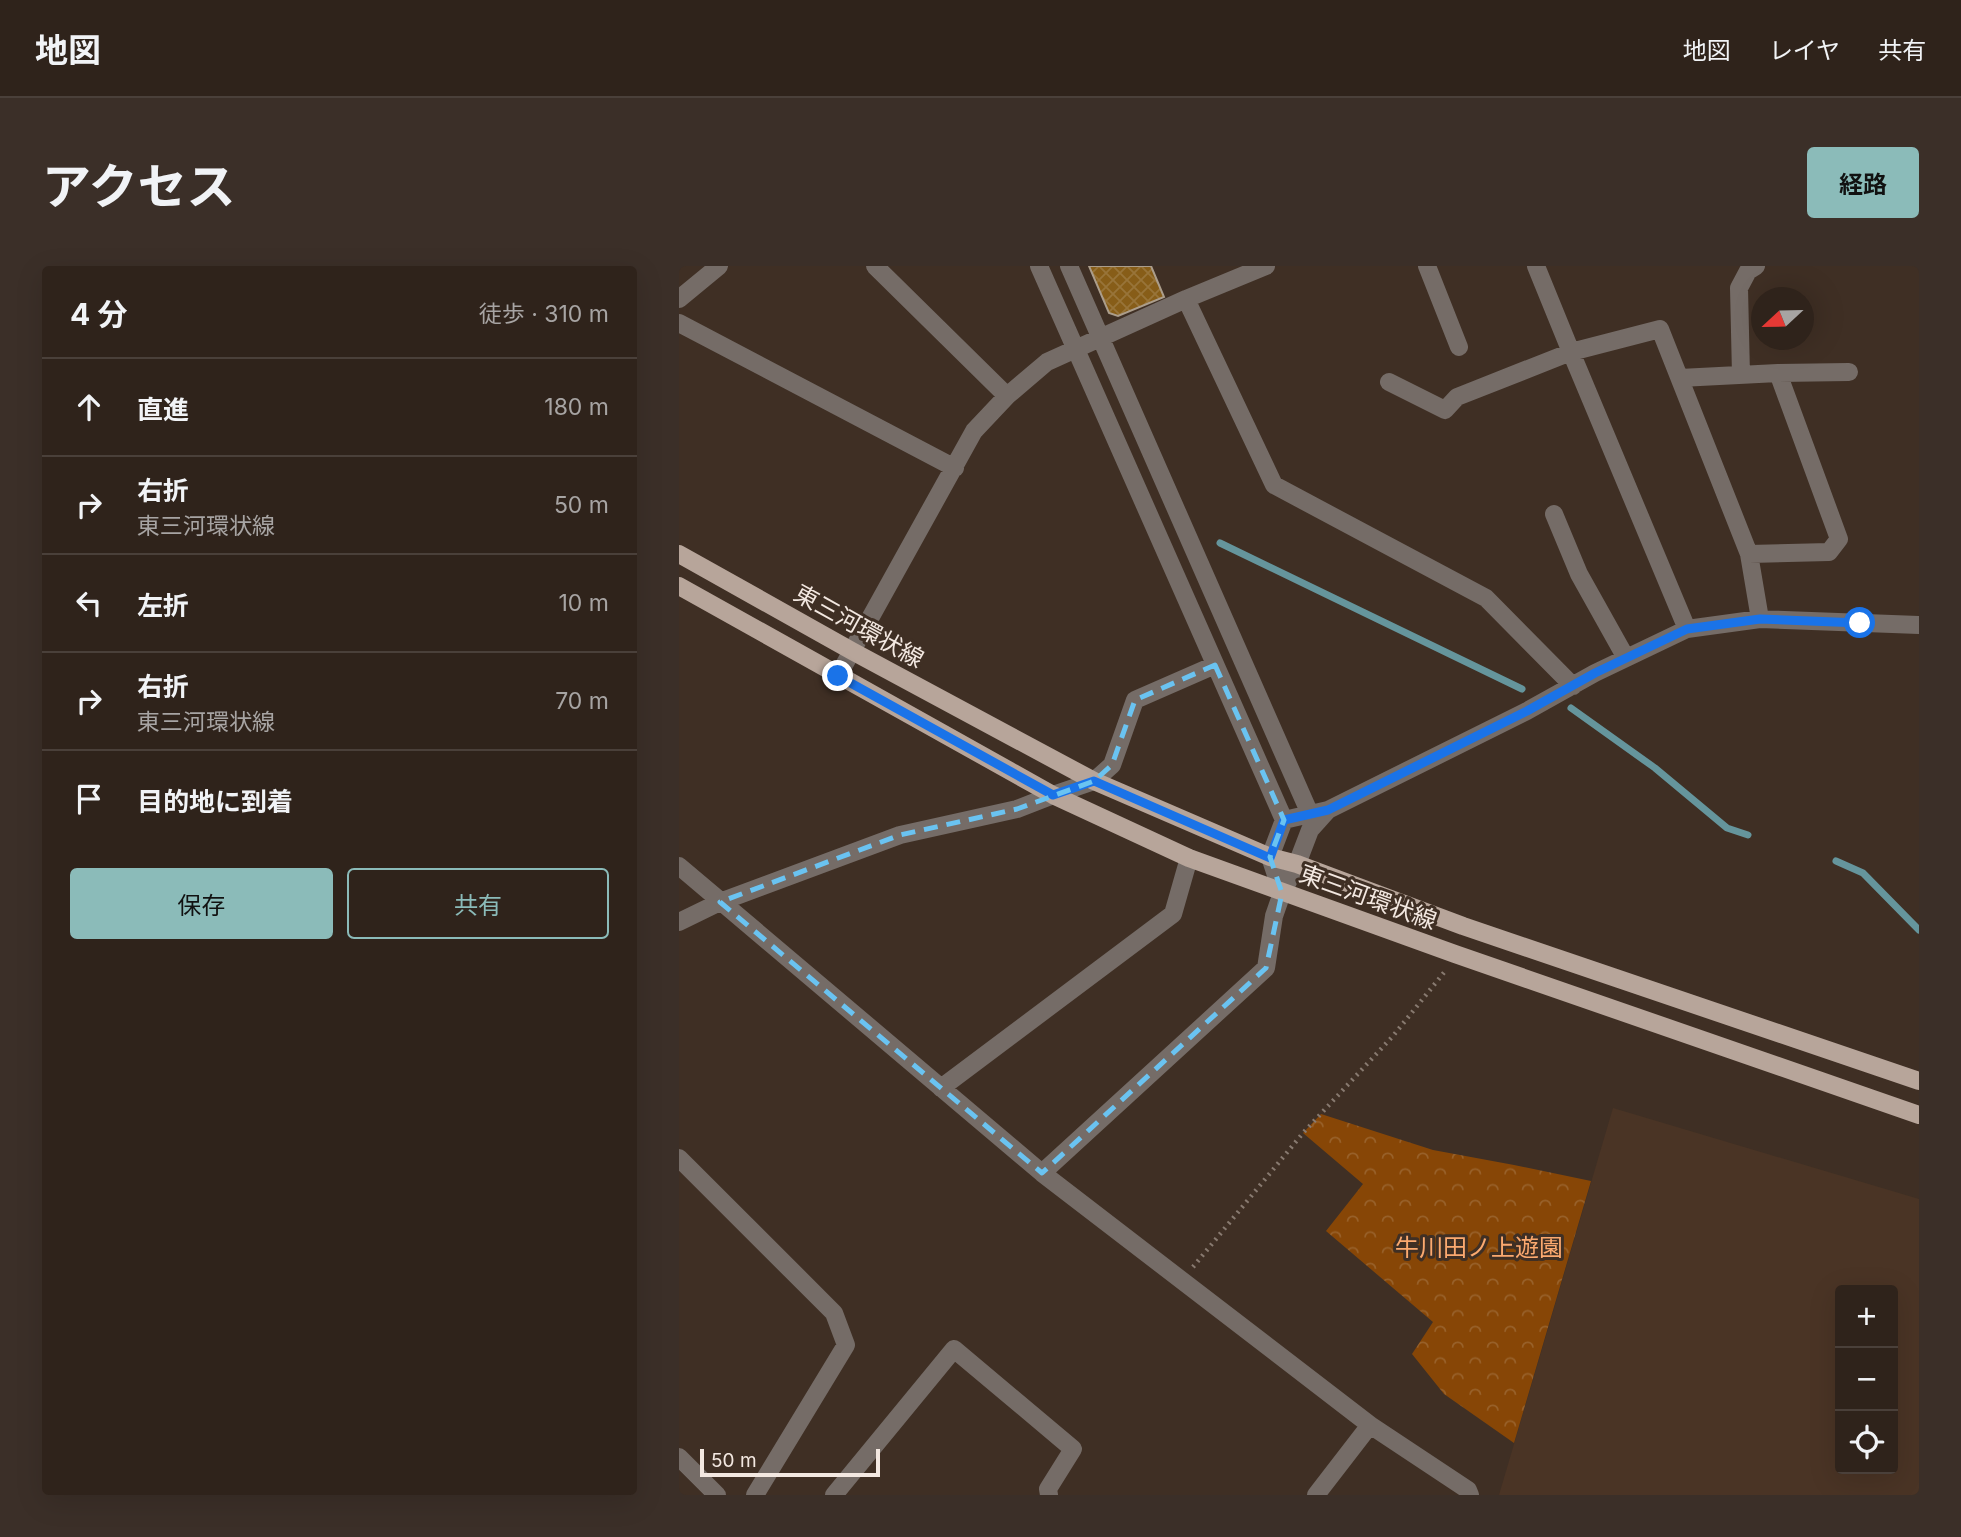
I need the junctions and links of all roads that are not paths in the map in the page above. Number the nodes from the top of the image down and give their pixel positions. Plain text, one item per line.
1 (719, 266) edge
2 (875, 266) edge
3 (1039, 266) edge
4 (1069, 266) edge
5 (1266, 266) edge
6 (1427, 266) edge
7 (1536, 266) edge
8 (1756, 266) edge
9 (679, 299) edge
10 (1186, 299) junction
11 (679, 323) edge
12 (1102, 338) junction
13 (1459, 347) dead end
14 (1077, 350) junction
15 (1571, 352) junction
16 (1849, 372) dead end
17 (1778, 373) junction
18 (1741, 375) junction
19 (1680, 378) junction
20 (1389, 382) dead end
21 (1007, 396) junction
22 (955, 468) junction
23 (1555, 514) dead end
24 (679, 554) edge
25 (1749, 554) junction
26 (679, 586) edge
27 (1760, 619) junction
28 (1919, 625) edge
29 (1687, 629) junction
30 (852, 651) junction
31 (1626, 658) junction
32 (1215, 665) junction
33 (838, 676) junction
34 (1573, 686) junction
35 (1094, 781) junction
36 (1053, 795) junction
37 (1328, 810) junction
38 (1310, 814) junction
39 (1284, 820) junction
40 (1189, 858) junction
41 (1270, 858) junction
42 (1297, 864) junction
43 (679, 866) edge
44 (1282, 893) junction
45 (720, 902) junction
46 (679, 922) edge
47 (1919, 1081) edge
48 (941, 1088) junction
49 (1919, 1115) edge
50 (679, 1158) edge
51 (1042, 1173) junction
52 (1370, 1425) junction
53 (679, 1457) edge
54 (717, 1495) edge
55 (755, 1495) edge
56 (834, 1495) edge
57 (1049, 1495) edge
58 (1316, 1495) edge
59 (1470, 1495) edge

1 - 9 street
2 - 21 street
3 - 14 street
4 - 12 street
5 - 10 street
6 - 13 street
7 - 15 street
8 - 18 street
10 - 12 street
10 - 34 street
11 - 22 street
12 - 14 street
12 - 38 street
14 - 21 street
14 - 32 street
15 - 19 street
15 - 20 street
15 - 29 street
16 - 17 street
17 - 18 street
17 - 25 street
18 - 19 street
19 - 25 street
21 - 22 street
22 - 30 street
23 - 31 street
24 - 30 main road, 東三河環状線
25 - 27 street
26 - 33 main road, 東三河環状線
27 - 28 street
27 - 29 street
29 - 31 street
30 - 33 street
30 - 35 main road, 東三河環状線
31 - 34 street
32 - 35 street
32 - 39 street
33 - 36 main road, 東三河環状線
34 - 37 street
35 - 36 street
35 - 41 main road, 東三河環状線
36 - 40 main road, 東三河環状線
36 - 45 street
37 - 38 street
37 - 42 street
38 - 39 street
39 - 41 street
40 - 44 main road, 東三河環状線
40 - 48 street
41 - 42 main road, 東三河環状線
41 - 44 street
42 - 44 street
42 - 47 main road, 東三河環状線
43 - 45 street
44 - 49 main road, 東三河環状線
44 - 51 street
45 - 46 street
45 - 48 street
48 - 51 street
50 - 55 street
51 - 52 street
52 - 58 street
52 - 59 street
53 - 54 street
56 - 57 street

